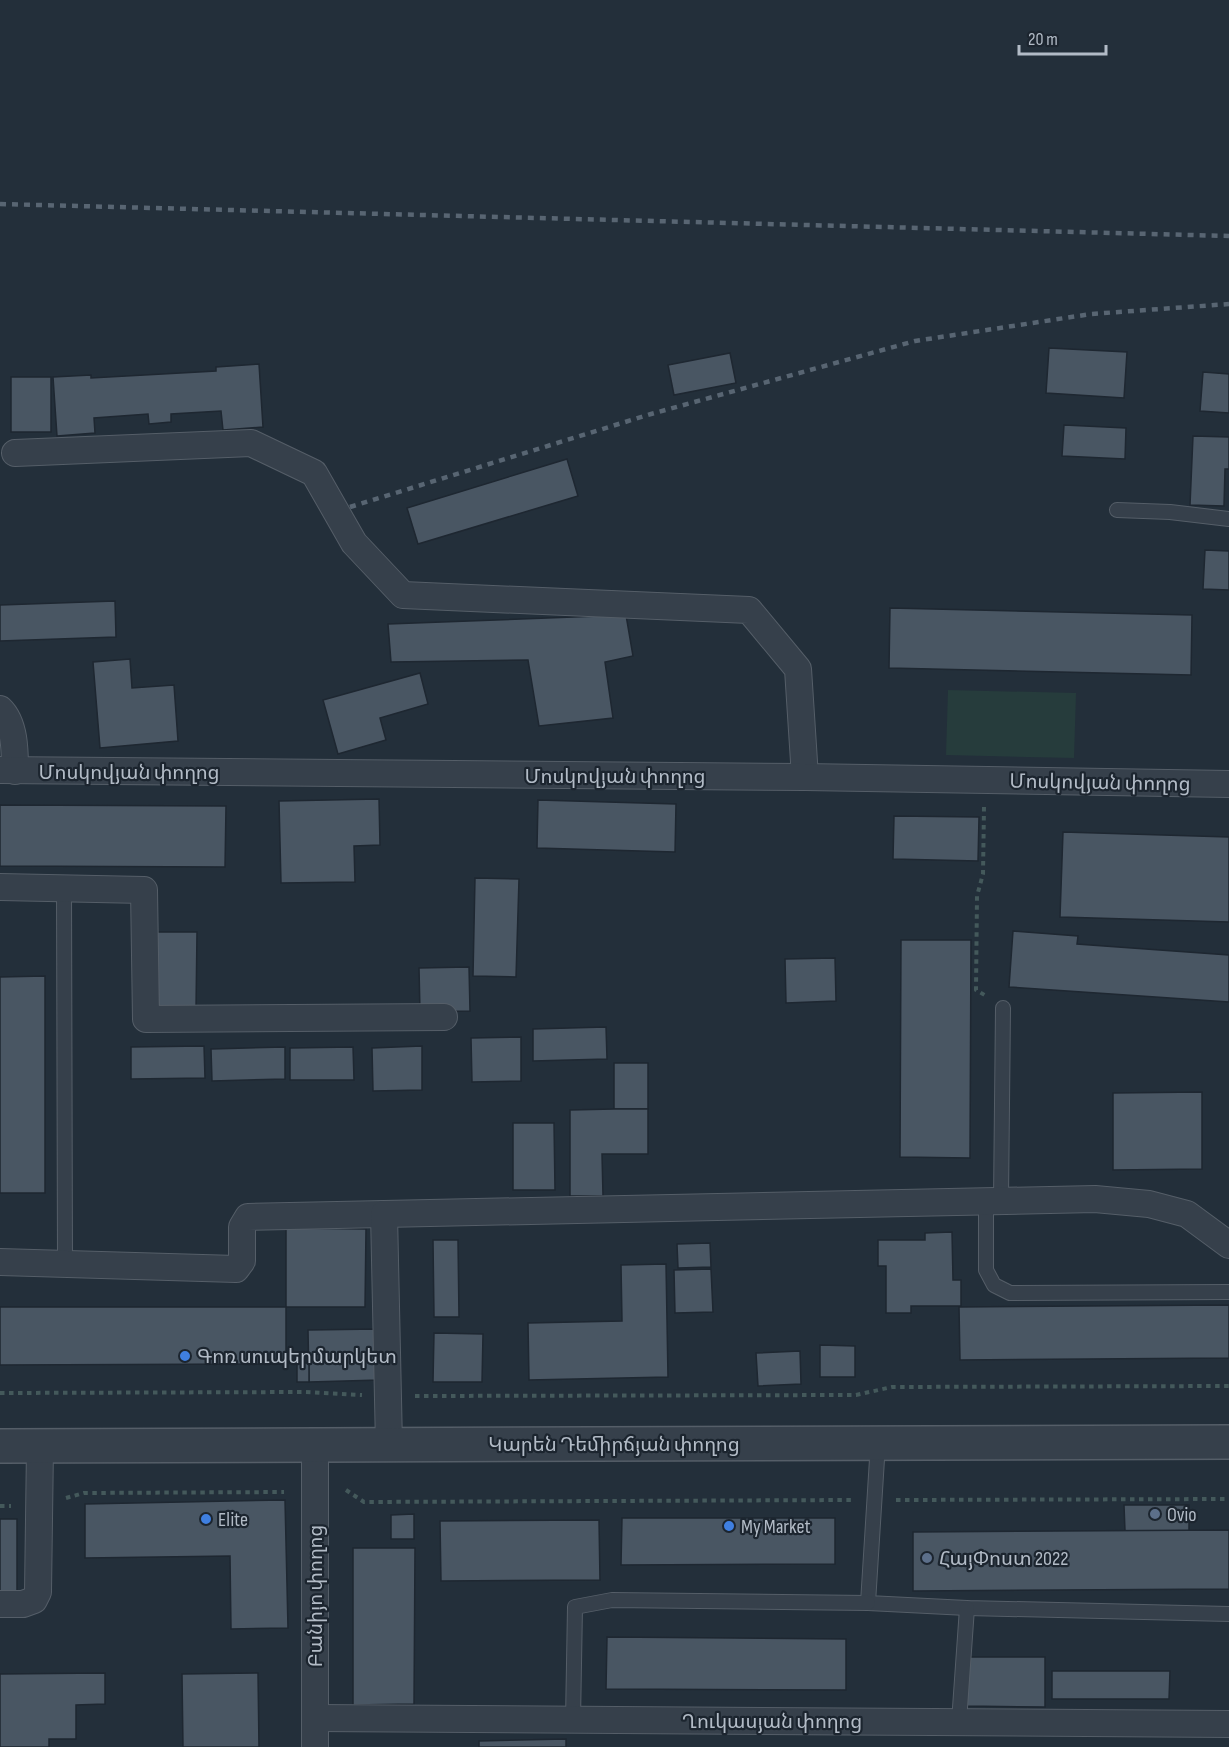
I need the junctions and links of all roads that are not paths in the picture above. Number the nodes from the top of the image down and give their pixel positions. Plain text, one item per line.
1 (15, 453) dead end
2 (1117, 510) dead end
3 (1229, 519) edge
4 (0, 709) edge
5 (8, 770) edge
6 (806, 777) junction
7 (1229, 784) edge
8 (0, 887) edge
9 (64, 888) junction
10 (1003, 1008) road end
11 (444, 1017) dead end
12 (994, 1200) junction
13 (384, 1214) junction
14 (1229, 1245) edge
15 (0, 1262) edge
16 (65, 1264) junction
17 (1229, 1292) edge
18 (1229, 1442) edge
19 (878, 1443) junction
20 (389, 1444) junction
21 (315, 1445) junction
22 (0, 1446) edge
23 (40, 1447) junction
24 (868, 1603) junction
25 (0, 1604) edge
26 (968, 1608) junction
27 (1229, 1614) edge
28 (315, 1718) junction
29 (573, 1720) junction
30 (959, 1722) junction
31 (1229, 1724) edge
32 (315, 1747) edge

1 - 6 street
2 - 3 lane
4 - 5 street
5 - 6 street, Մոսկովյան փողոց
6 - 7 street, Մոսկովյան փողոց
8 - 9 street
9 - 11 street
9 - 16 lane
10 - 12 lane
12 - 13 street
12 - 14 street
12 - 17 lane
13 - 16 street
13 - 20 street
15 - 16 street
18 - 19 street, Կարեն Դեմիրճյան փողոց
19 - 20 street, Կարեն Դեմիրճյան փողոց
19 - 24 lane
20 - 21 street, Կարեն Դեմիրճյան փողոց
21 - 23 street, Կարեն Դեմիրճյան փողոց
21 - 28 street, Բանիյո փողոց
22 - 23 street, Կարեն Դեմիրճյան փողոց
23 - 25 street
24 - 26 lane
24 - 29 lane
26 - 27 lane
26 - 30 lane
28 - 29 street, Ղուկասյան փողոց
28 - 32 street, Բանիյո փողոց
29 - 30 street, Ղուկասյան փողոց
30 - 31 street, Ղուկասյան փողոց

